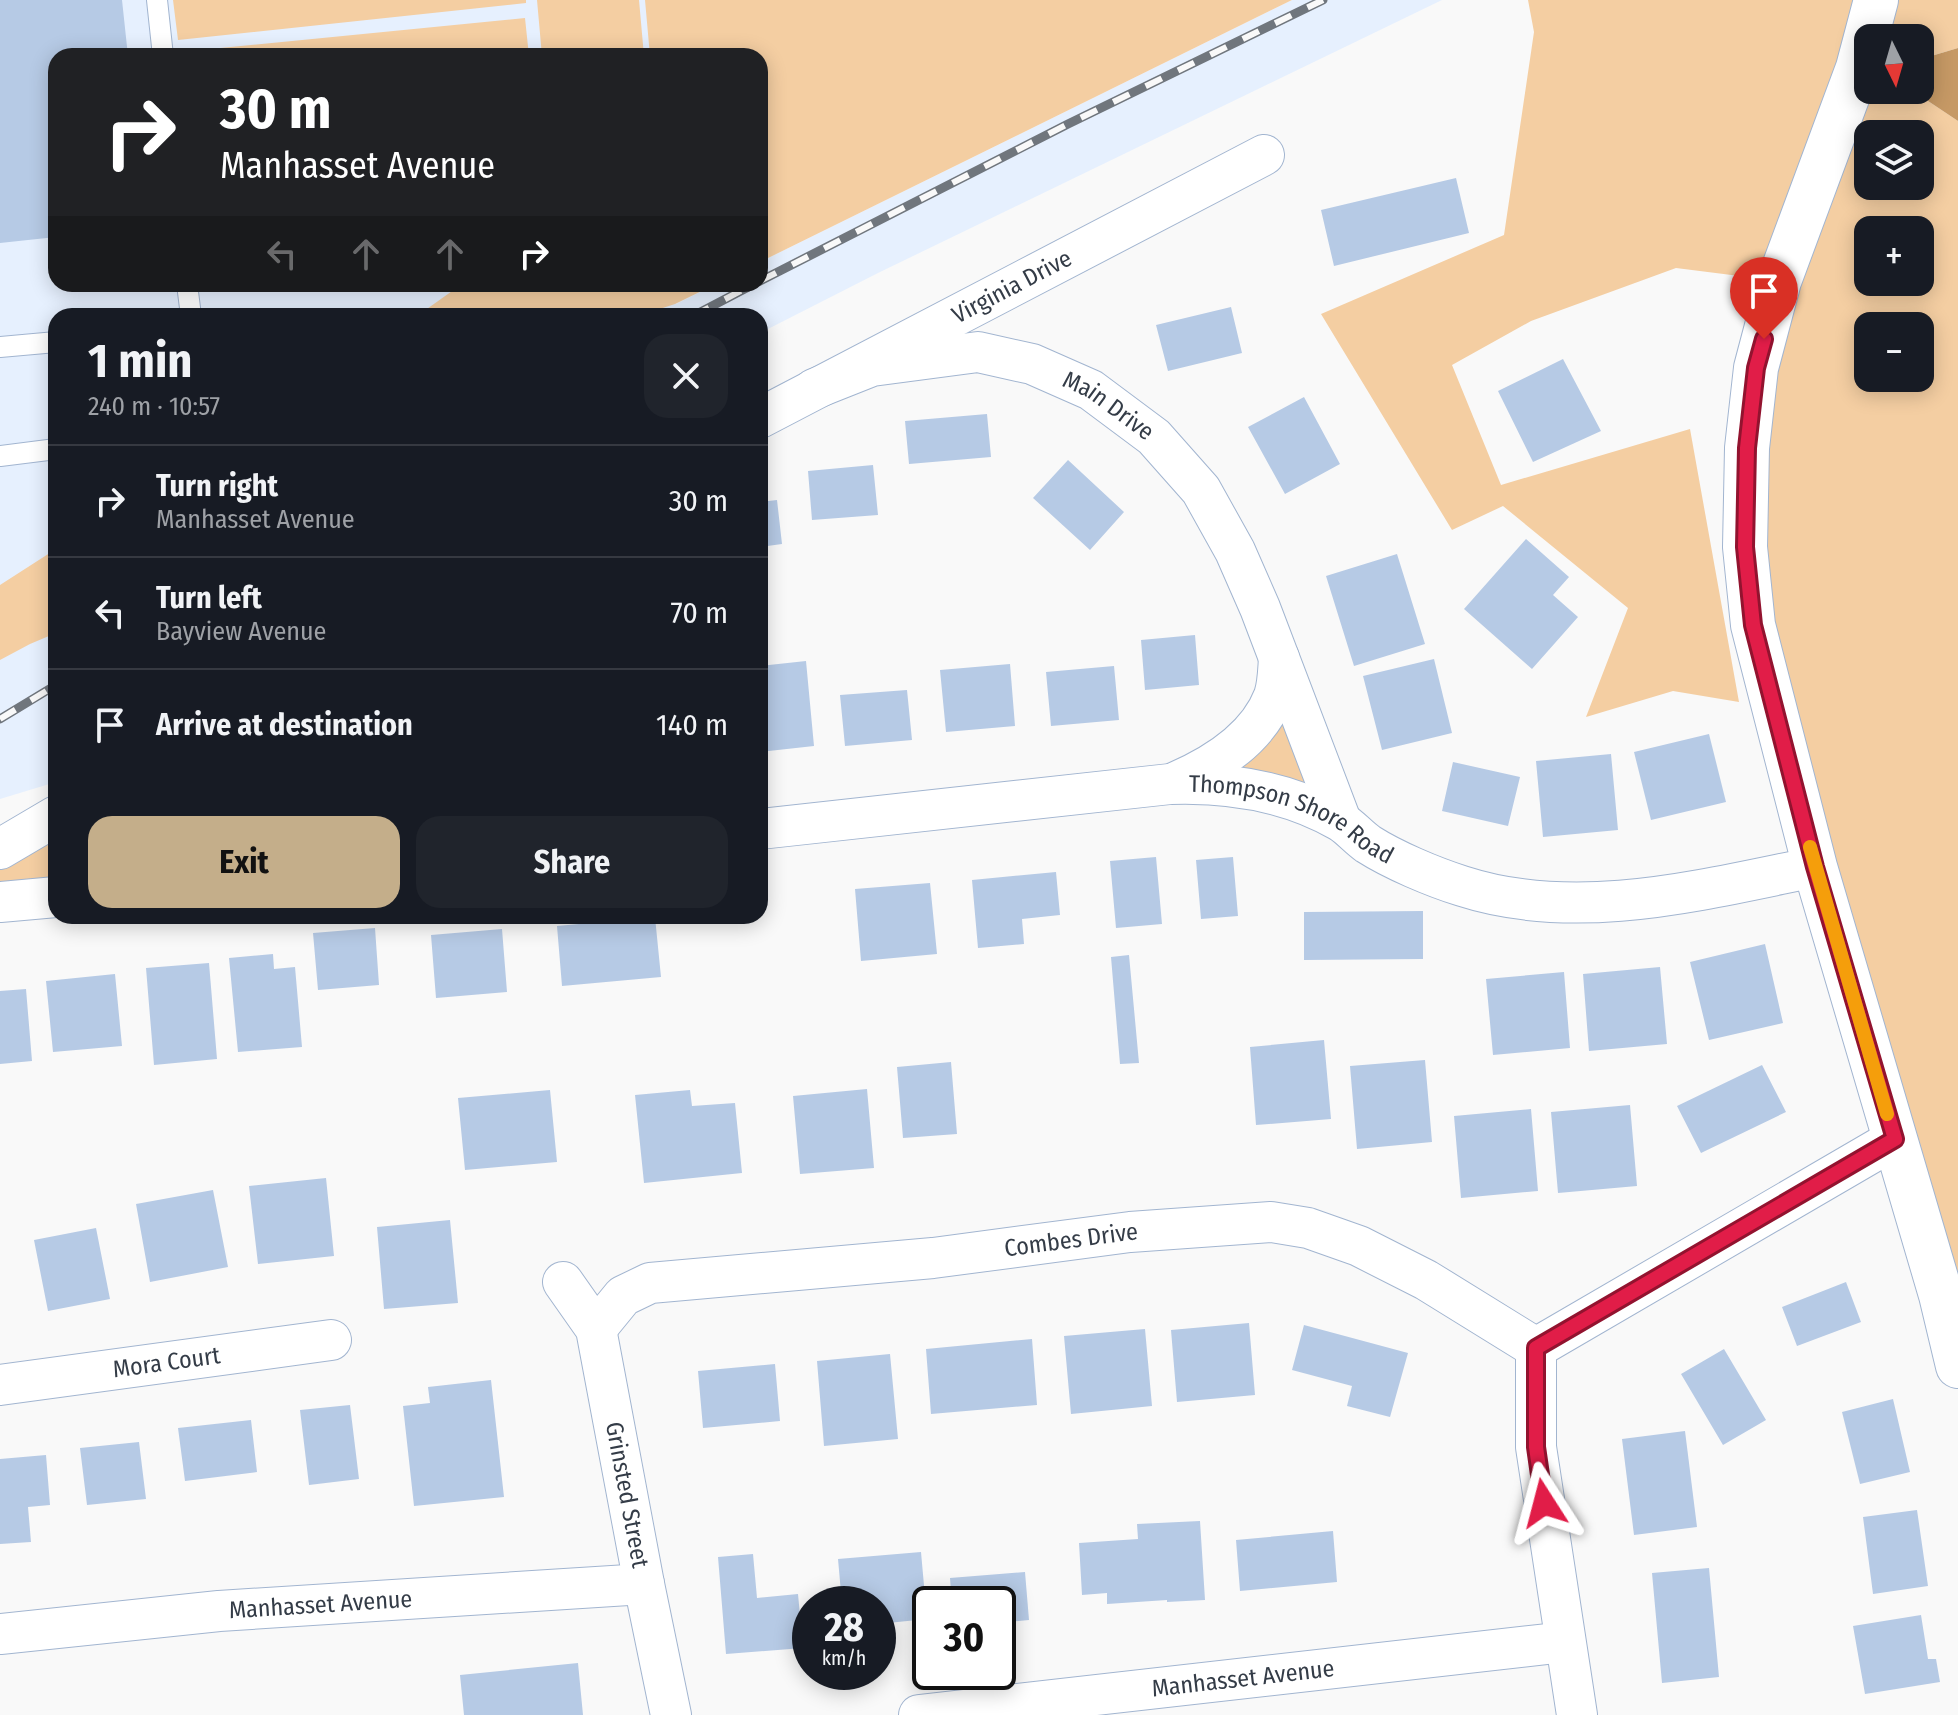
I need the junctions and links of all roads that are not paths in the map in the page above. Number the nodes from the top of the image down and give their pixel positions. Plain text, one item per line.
1 (157, 0) edge
2 (1876, 0) edge
3 (162, 48) edge
4 (1264, 155) dead end
5 (48, 343) edge
6 (0, 347) edge
7 (814, 389) junction
8 (768, 414) edge
9 (48, 450) edge
10 (0, 456) edge
11 (1279, 658) junction
12 (1170, 784) junction
13 (48, 821) edge
14 (1341, 821) junction
15 (768, 828) edge
16 (0, 849) edge
17 (1815, 867) junction
18 (48, 898) edge
19 (0, 902) edge
20 (1895, 1139) junction
21 (563, 1282) dead end
22 (596, 1329) junction
23 (331, 1340) dead end
24 (1536, 1348) junction
25 (1958, 1366) edge
26 (0, 1385) edge
27 (644, 1584) junction
28 (0, 1634) edge
29 (1565, 1642) junction
30 (671, 1715) edge
31 (919, 1715) edge
32 (1577, 1715) edge

1 - 3 lane
2 - 17 street
4 - 7 street, Virginia Drive
5 - 6 lane
7 - 8 street, Virginia Drive
7 - 11 street, Main Drive
9 - 10 lane
11 - 12 street, Main Drive
11 - 14 street, Main Drive
12 - 14 street, Thompson Shore Road
12 - 15 street, Thompson Shore Road
13 - 16 street
14 - 17 street, Thompson Shore Road
17 - 20 street
18 - 19 street
20 - 24 street
20 - 25 street
21 - 22 street, Grinsted Street
22 - 24 street, Combes Drive
22 - 27 street, Grinsted Street
23 - 26 street, Mora Court
24 - 29 street
27 - 28 street, Manhasset Avenue
27 - 30 street, Grinsted Street
29 - 31 street, Manhasset Avenue
29 - 32 street

